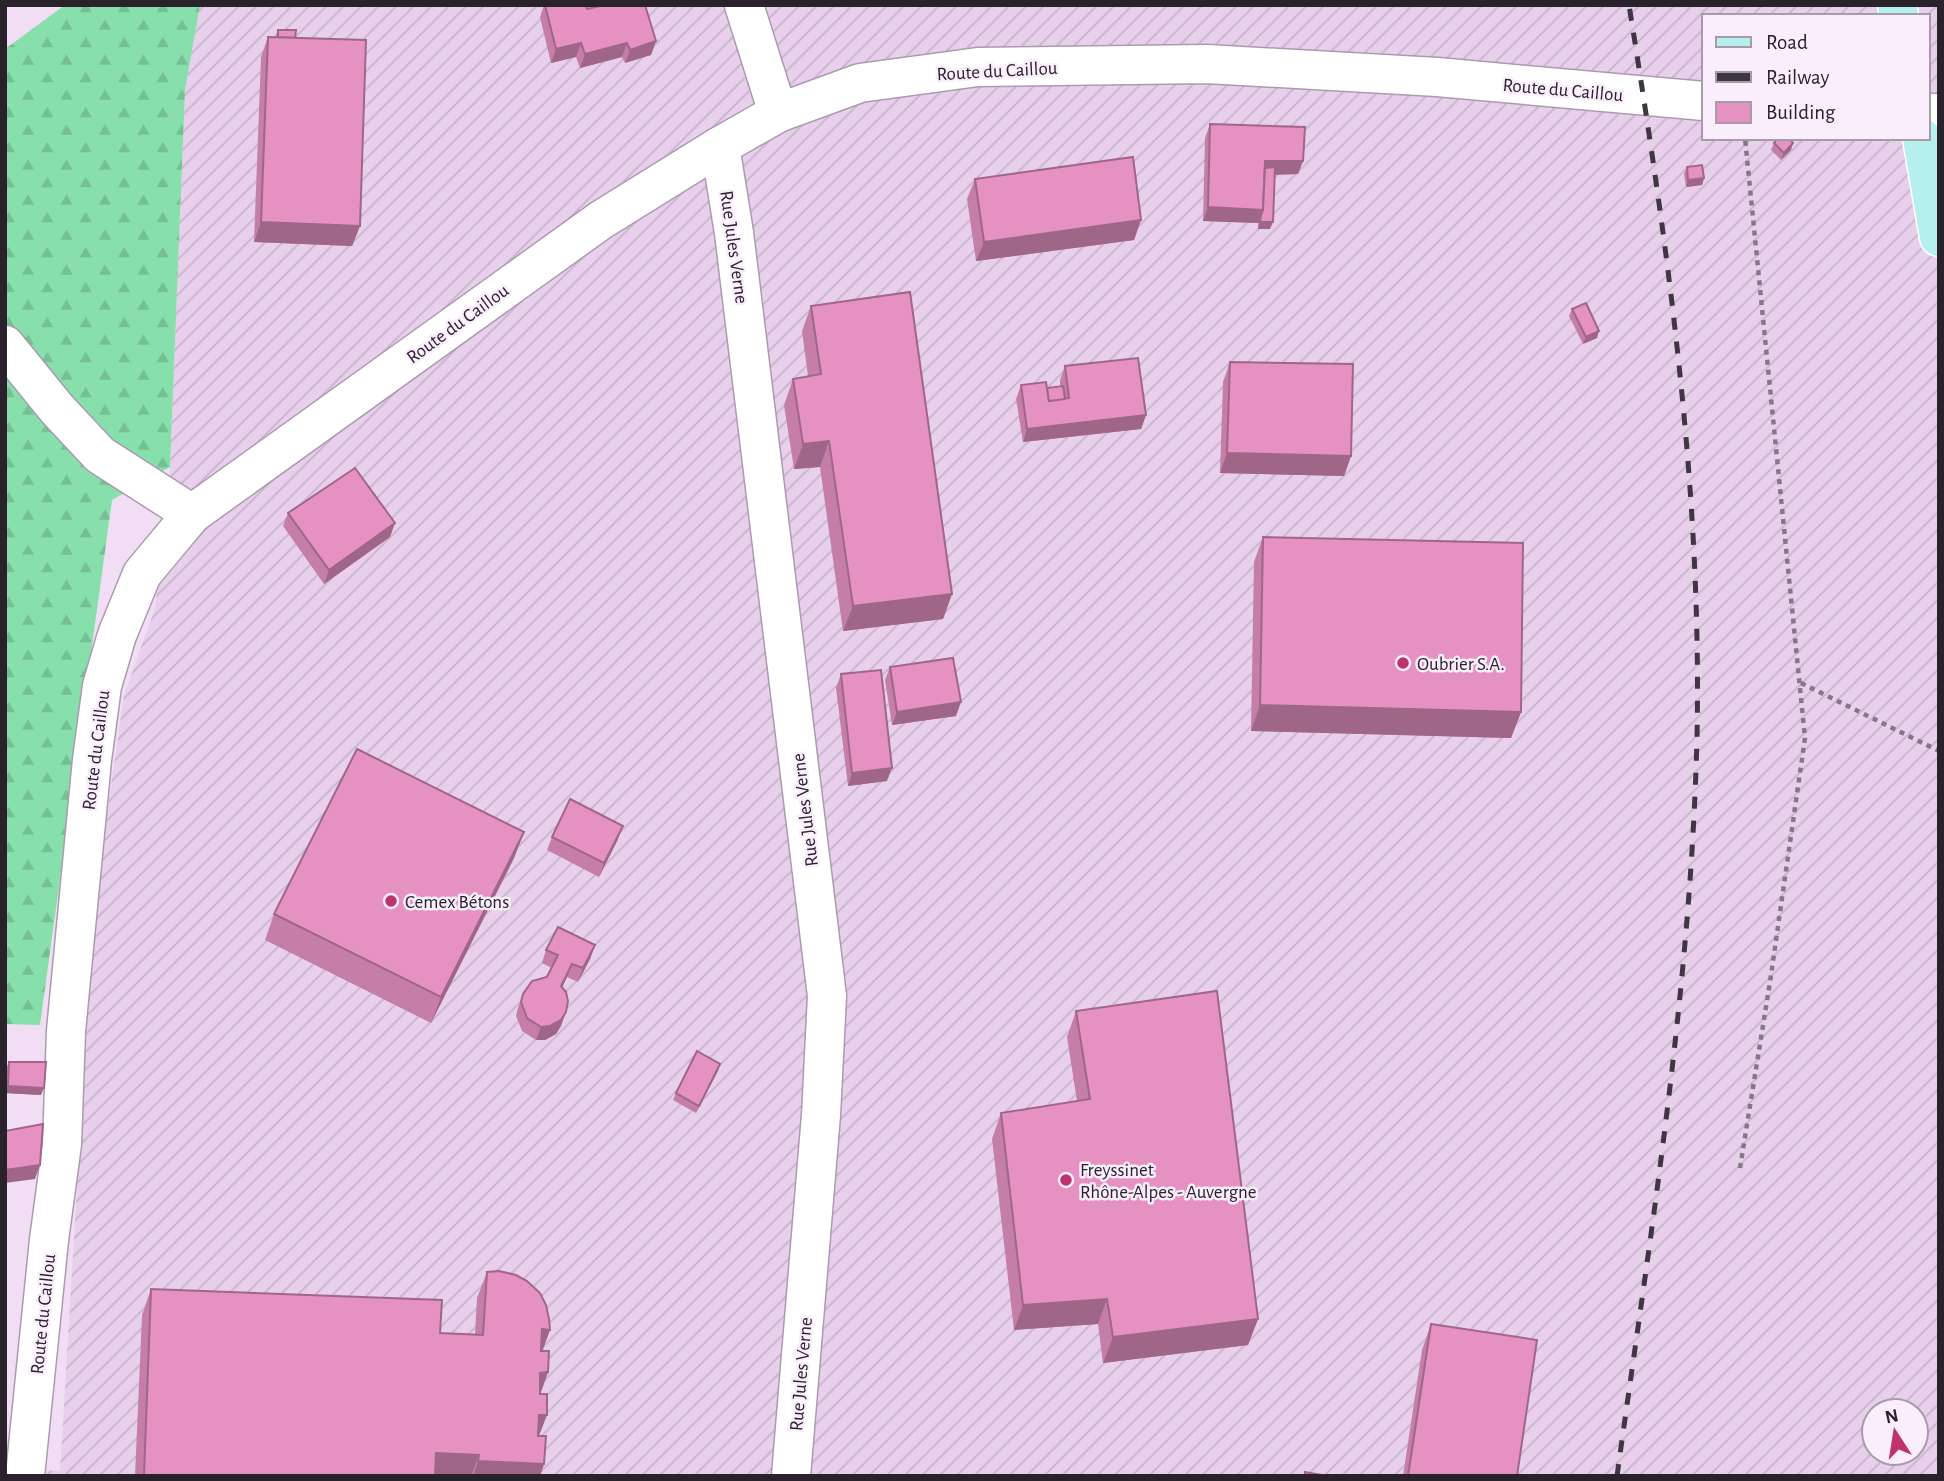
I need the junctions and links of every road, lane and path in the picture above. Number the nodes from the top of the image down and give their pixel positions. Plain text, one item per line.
1 (744, 5) edge
2 (1702, 101) edge
3 (779, 113) junction
4 (1745, 140) edge
5 (1922, 140) edge
6 (720, 146) junction
7 (1939, 237) edge
8 (5, 345) edge
9 (192, 514) junction
10 (1800, 682) junction
11 (1939, 751) edge
12 (1740, 1168) dead end
13 (25, 1476) edge
14 (791, 1476) edge

1 - 3 street
2 - 3 street, Route du Caillou
3 - 6 street, Route du Caillou
4 - 10 path
5 - 7 main road
6 - 9 street, Route du Caillou
6 - 14 street, Rue Jules Verne
8 - 9 street
9 - 13 street, Route du Caillou
10 - 11 path
10 - 12 path

